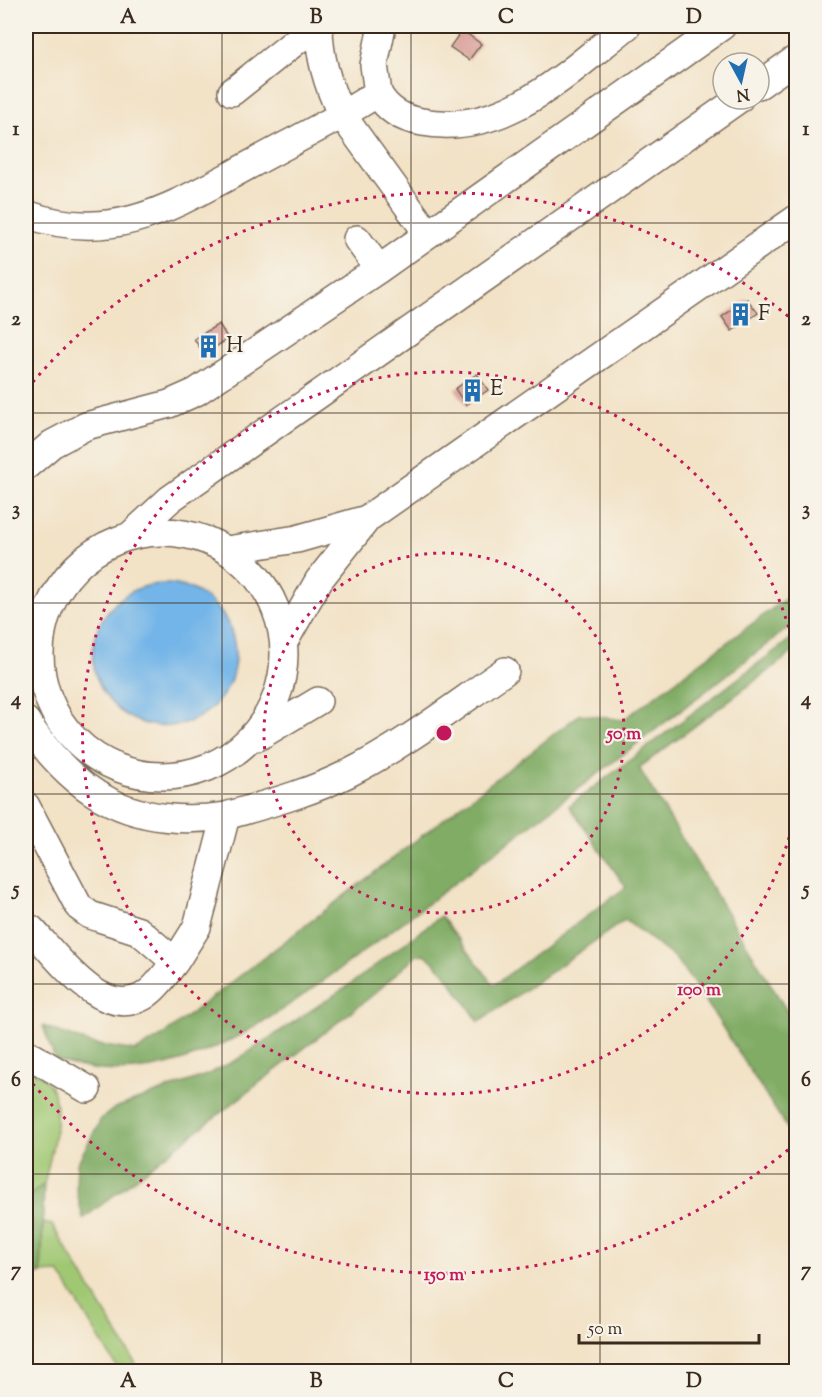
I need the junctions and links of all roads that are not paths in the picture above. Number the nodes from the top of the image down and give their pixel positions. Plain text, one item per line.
1 (315, 26) edge
2 (319, 26) edge
3 (382, 26) edge
4 (627, 26) edge
5 (722, 26) edge
6 (796, 59) edge
7 (771, 77) edge
8 (232, 93) dead end
9 (378, 93) junction
10 (722, 111) edge
11 (342, 115) junction
12 (26, 214) edge
13 (796, 219) edge
14 (428, 234) junction
15 (357, 239) dead end
16 (379, 269) junction
17 (26, 466) edge
18 (368, 518) junction
19 (130, 536) junction
20 (227, 550) junction
21 (285, 640) junction
22 (505, 671) dead end
23 (318, 701) dead end
24 (26, 721) edge
25 (246, 744) junction
26 (26, 806) edge
27 (226, 816) junction
28 (31, 929) dead end
29 (175, 962) junction
30 (26, 1053) edge
31 (87, 1089) dead end

1 - 8 street
2 - 11 street
3 - 9 street
4 - 9 street
5 - 14 street
6 - 7 street
9 - 11 street
10 - 19 street
11 - 12 street
11 - 14 street
13 - 18 street
14 - 16 street
15 - 16 street
16 - 17 street
18 - 20 street
18 - 21 street
19 - 20 street
19 - 25 street
20 - 21 street
21 - 25 street
22 - 27 street
23 - 25 street
24 - 27 street
26 - 29 street
27 - 29 street
28 - 29 street
30 - 31 street

